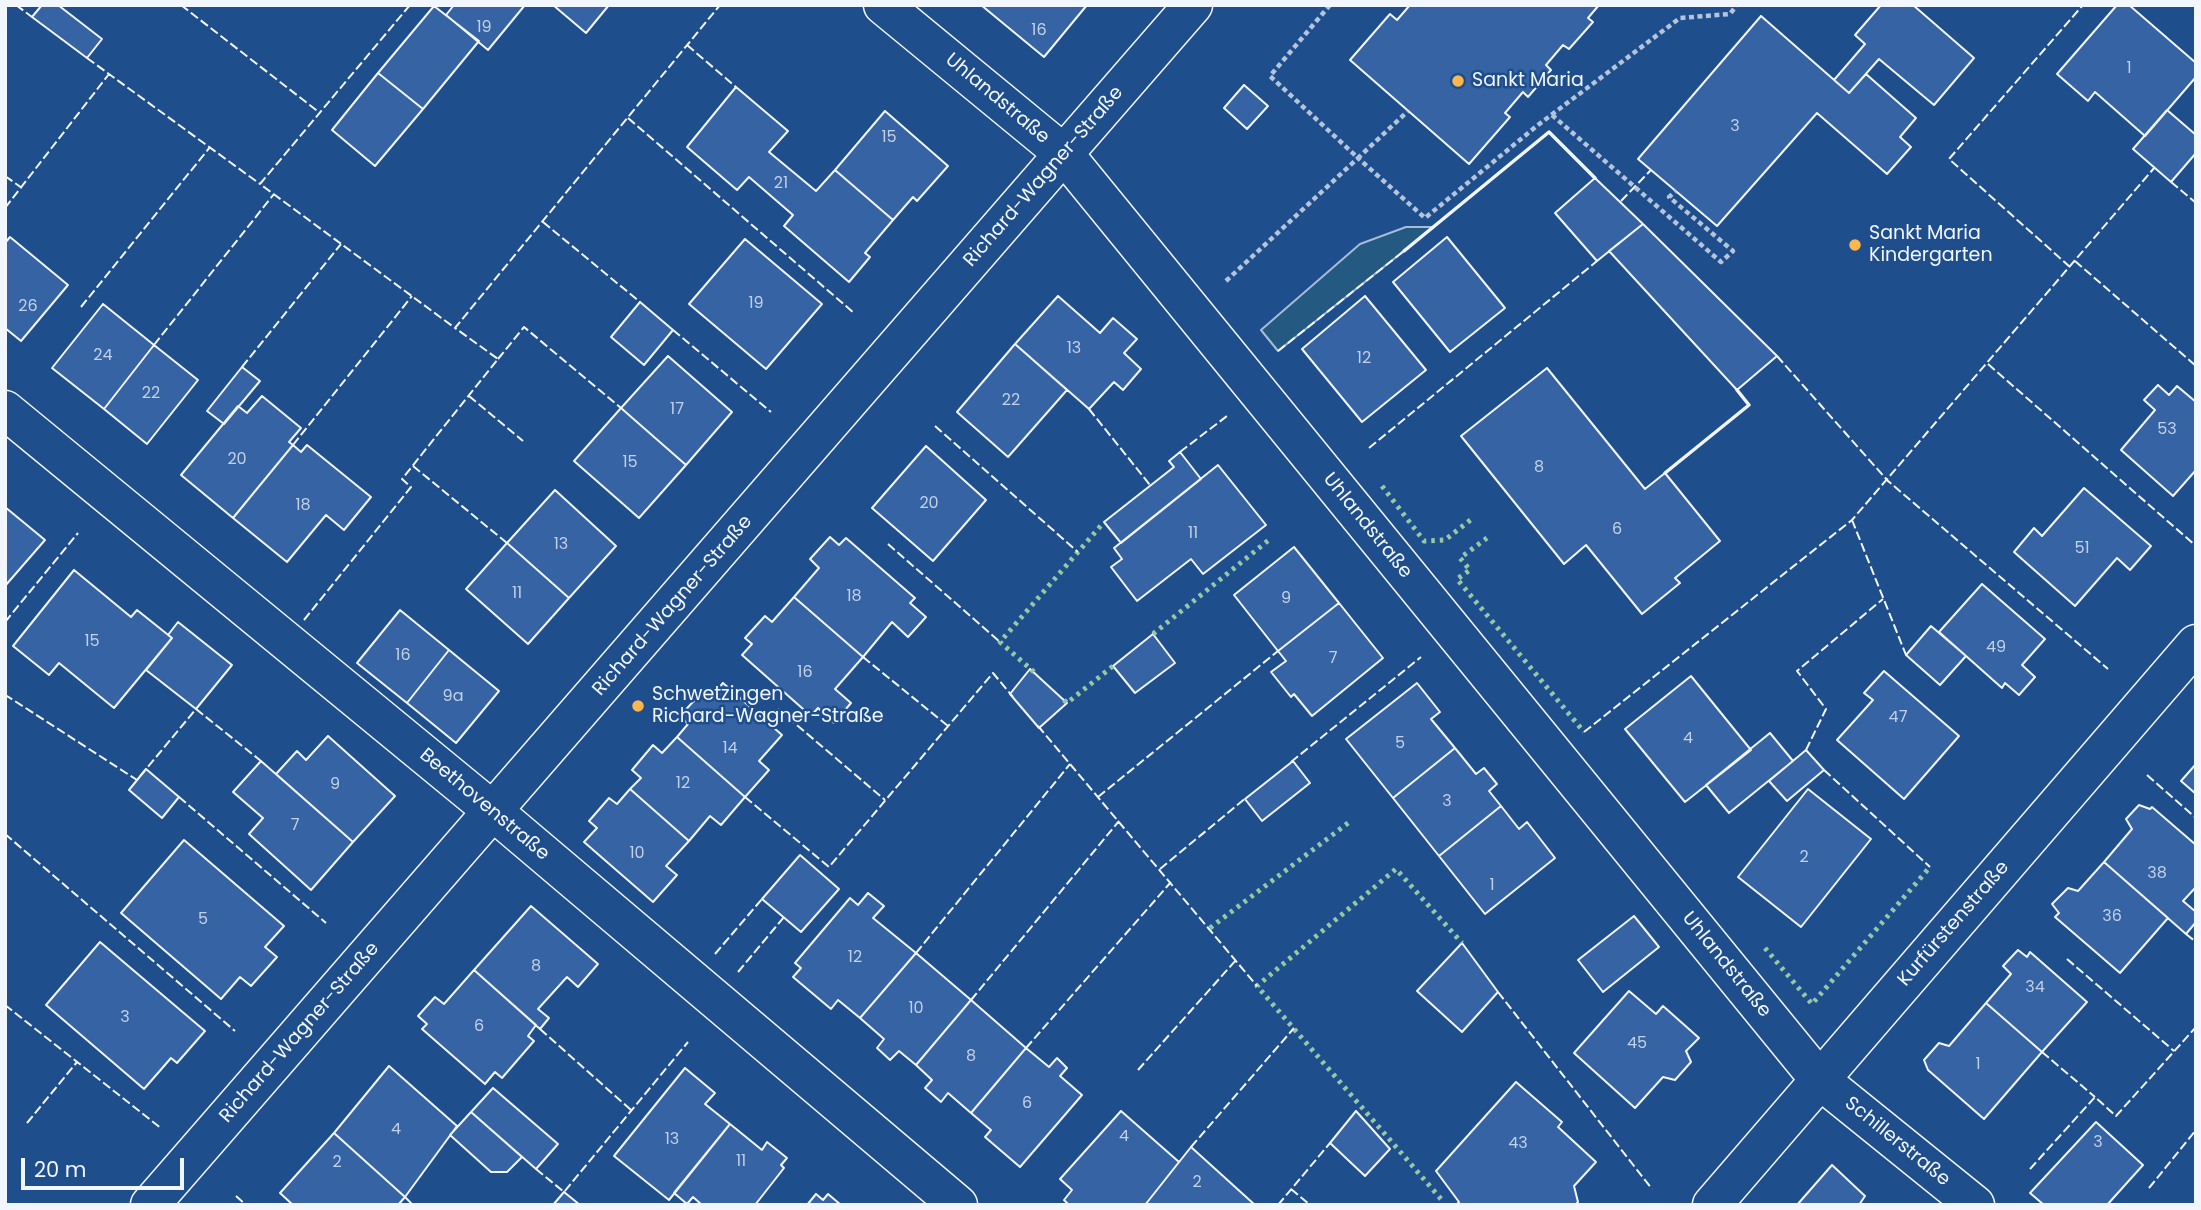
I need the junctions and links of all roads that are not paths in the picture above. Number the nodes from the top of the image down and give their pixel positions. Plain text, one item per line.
1 (883, 5) edge
2 (1193, 5) edge
3 (1064, 154) junction
4 (5, 410) edge
5 (2196, 644) edge
6 (494, 812) junction
7 (1819, 1079) junction
8 (150, 1205) edge
9 (958, 1205) edge
10 (1712, 1205) edge
11 (1975, 1205) edge

1 - 3 street, Uhlandstraße
2 - 3 street, Richard-Wagner-Straße
3 - 6 street, Richard-Wagner-Straße
3 - 7 street, Uhlandstraße
4 - 6 street, Beethovenstraße
5 - 7 street, Kurfürstenstraße
6 - 8 street, Richard-Wagner-Straße
6 - 9 street, Beethovenstraße
7 - 10 street, Kurfürstenstraße
7 - 11 street, Schillerstraße

